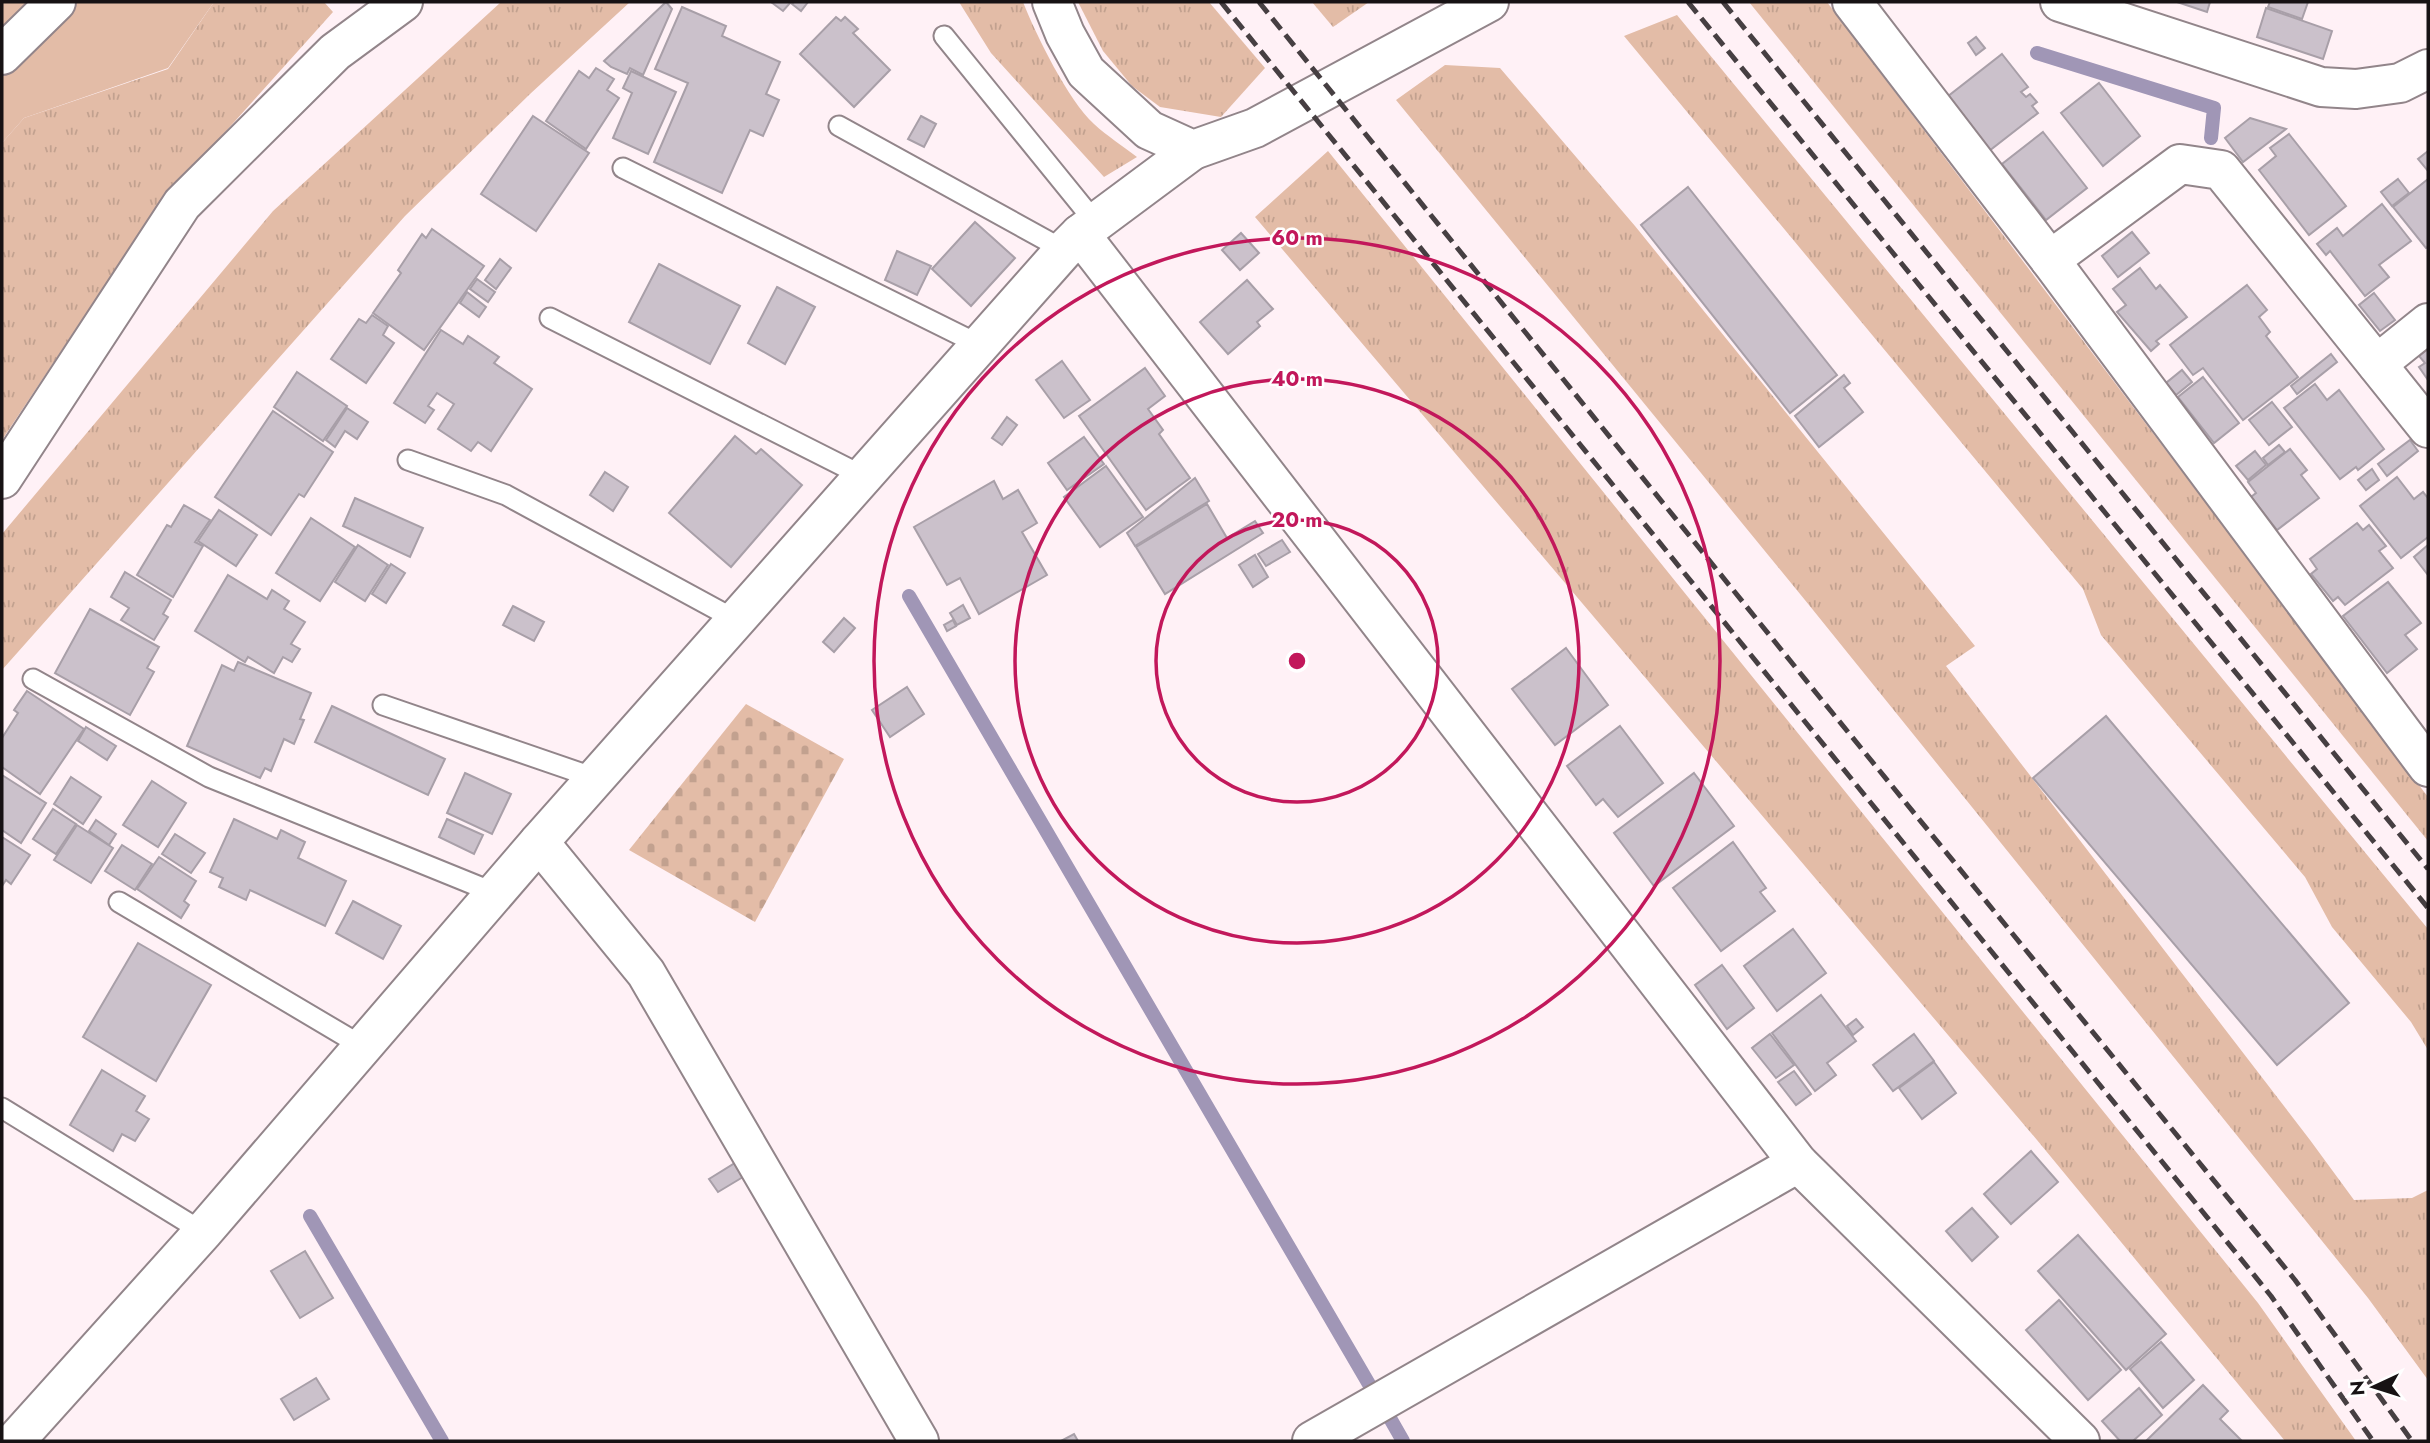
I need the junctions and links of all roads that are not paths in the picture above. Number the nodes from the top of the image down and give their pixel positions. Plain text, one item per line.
1 (56, 2) edge
2 (403, 2) edge
3 (1052, 2) edge
4 (1489, 2) edge
5 (1852, 2) edge
6 (2060, 2) edge
7 (944, 36) dead end
8 (2, 55) edge
9 (2428, 69) edge
10 (838, 126) dead end
11 (1193, 150) junction
12 (623, 167) dead end
13 (1080, 235) junction
14 (2050, 261) junction
15 (550, 318) dead end
16 (2428, 323) edge
17 (980, 345) junction
18 (2377, 364) junction
19 (2428, 428) edge
20 (408, 460) dead end
21 (863, 476) junction
22 (2, 480) edge
23 (736, 620) junction
24 (33, 679) dead end
25 (383, 705) dead end
26 (2428, 767) edge
27 (596, 778) junction
28 (539, 842) junction
29 (495, 893) junction
30 (119, 902) dead end
31 (362, 1046) junction
32 (2, 1108) edge
33 (1798, 1163) junction
34 (203, 1232) junction
35 (15, 1441) edge
36 (919, 1441) edge
37 (1312, 1441) edge
38 (2080, 1441) edge

1 - 8 street
2 - 22 street
3 - 11 street
4 - 11 street
5 - 14 street
6 - 9 street
7 - 13 lane
10 - 13 lane
11 - 13 street
12 - 17 lane
13 - 17 street
13 - 33 street
14 - 18 street
14 - 26 street
15 - 21 lane
16 - 18 street
17 - 21 street
18 - 19 street
20 - 23 lane
21 - 23 street
23 - 27 street
24 - 29 lane
25 - 27 lane
27 - 28 street
28 - 29 street
28 - 36 street
29 - 31 street
30 - 31 lane
31 - 34 street
32 - 34 lane
33 - 37 street
33 - 38 street
34 - 35 street

